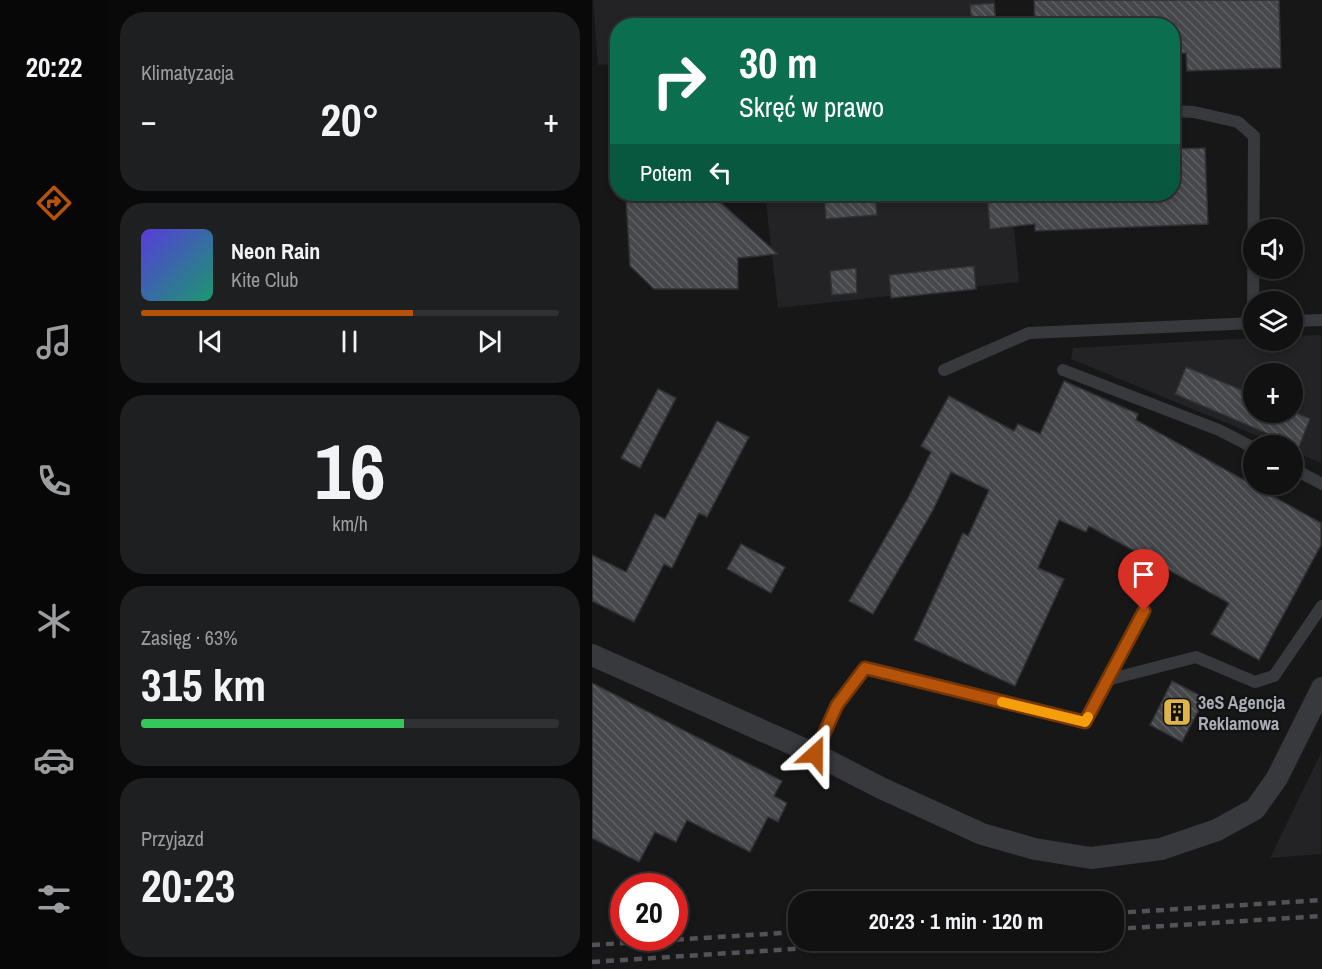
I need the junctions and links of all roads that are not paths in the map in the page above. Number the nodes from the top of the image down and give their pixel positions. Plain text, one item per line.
1 (1180, 111) edge
2 (1253, 291) edge
3 (1321, 320) edge
4 (1303, 321) edge
5 (1243, 323) edge
6 (944, 370) dead end
7 (1063, 370) dead end
8 (1243, 442) edge
9 (1303, 474) edge
10 (1321, 484) edge
11 (1321, 606) edge
12 (1144, 611) dead end
13 (592, 655) edge
14 (1107, 680) junction
15 (1321, 688) edge
16 (815, 754) junction

1 - 2 lane
3 - 4 lane
5 - 6 lane
7 - 8 lane
9 - 10 lane
11 - 14 lane
12 - 14 lane
13 - 16 street
14 - 16 lane
15 - 16 street

